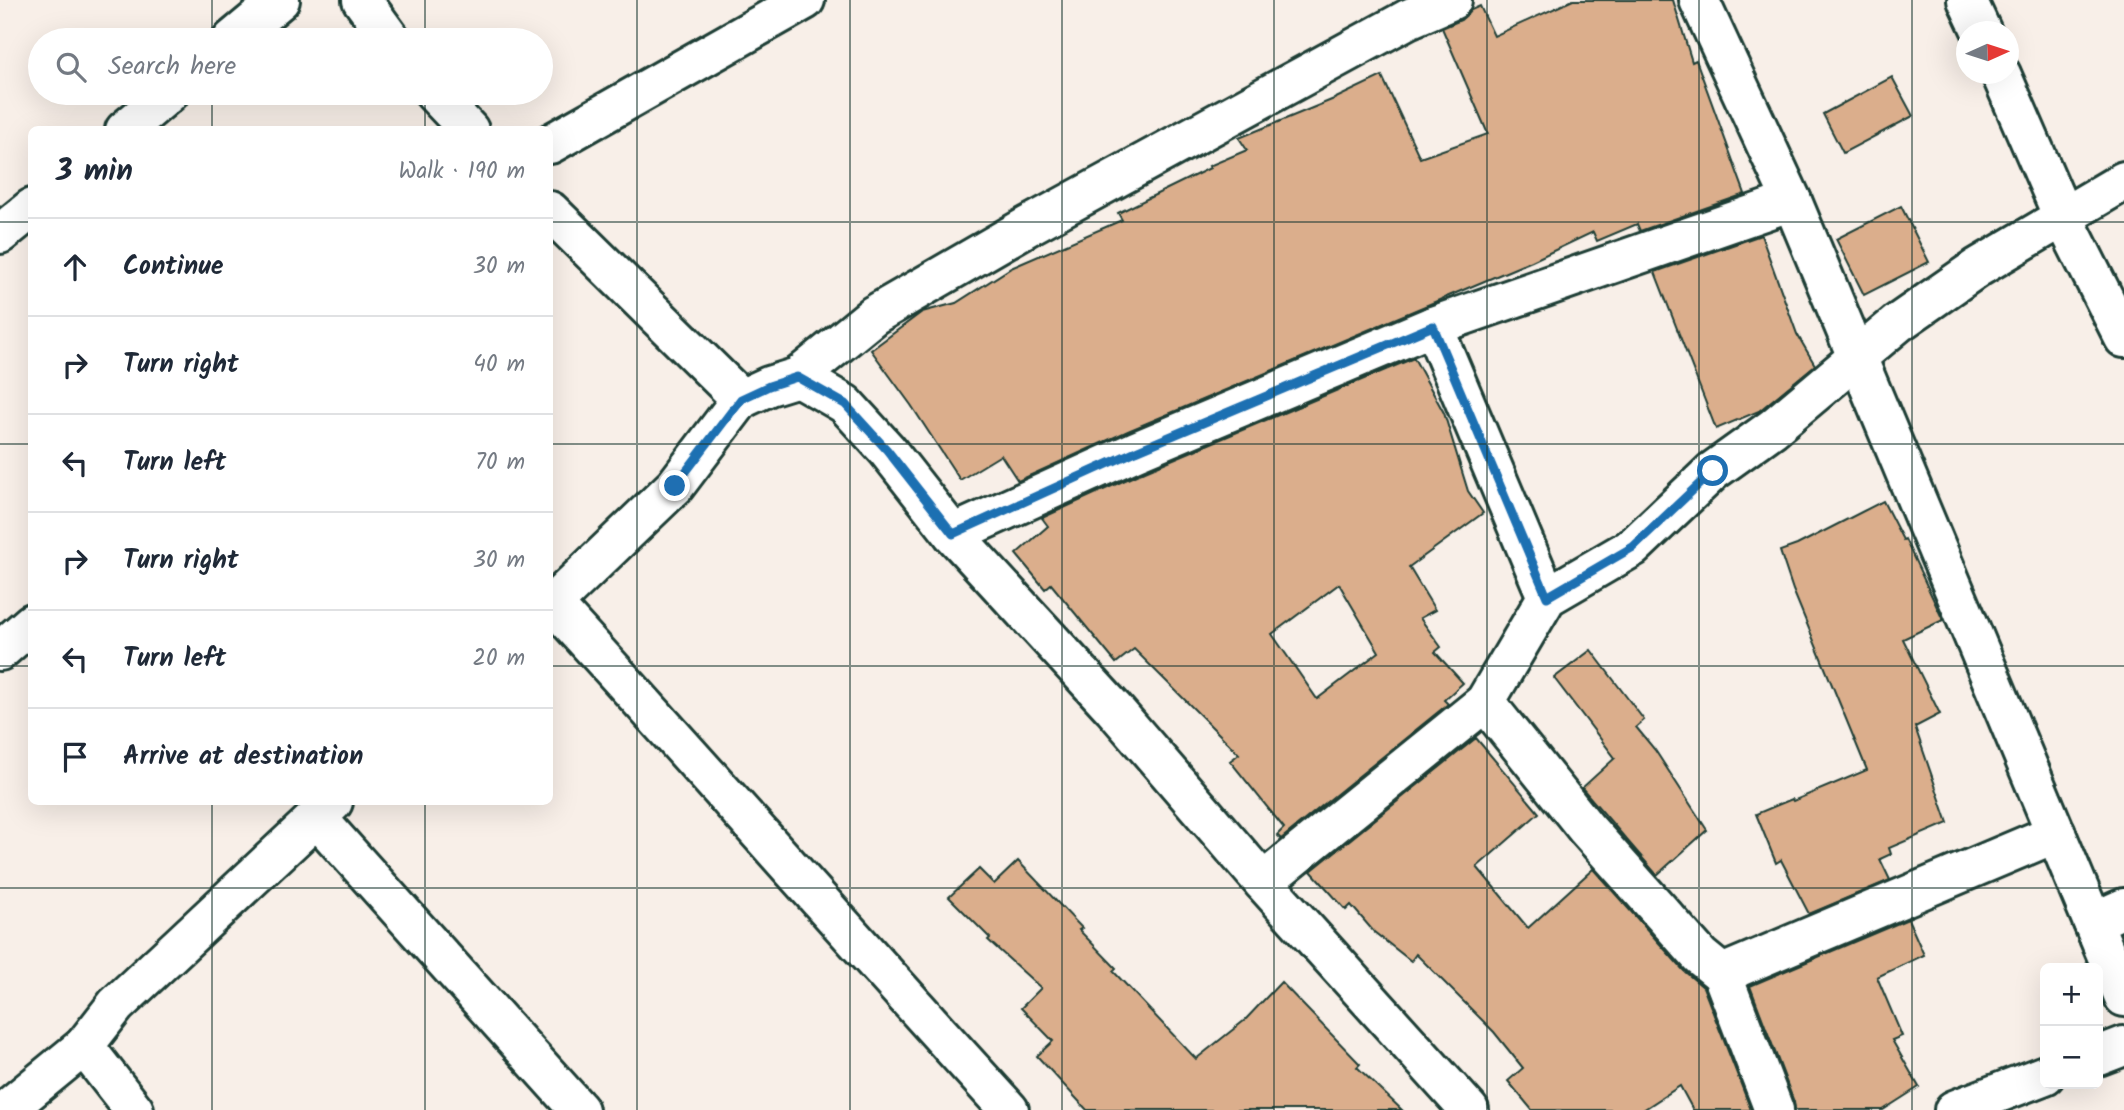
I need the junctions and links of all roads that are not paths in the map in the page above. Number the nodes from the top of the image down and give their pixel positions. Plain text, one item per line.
1 (281, 0) edge
2 (362, 0) edge
3 (805, 0) edge
4 (1452, 0) edge
5 (1699, 0) edge
6 (1967, 0) edge
7 (1403, 9) edge
8 (1977, 21) edge
9 (247, 28) edge
10 (382, 28) edge
11 (2005, 84) edge
12 (155, 105) edge
13 (445, 105) edge
14 (130, 126) edge
15 (465, 126) edge
16 (553, 142) edge
17 (2124, 181) edge
18 (1792, 201) junction
19 (28, 211) edge
20 (553, 214) edge
21 (2063, 217) junction
22 (0, 234) edge
23 (1433, 326) junction
24 (2124, 338) edge
25 (1857, 358) junction
26 (797, 377) junction
27 (741, 399) junction
28 (953, 534) junction
29 (1547, 597) junction
30 (553, 602) edge
31 (553, 606) edge
32 (28, 626) edge
33 (0, 651) edge
34 (1485, 702) junction
35 (325, 809) edge
36 (2056, 833) junction
37 (1263, 882) junction
38 (2108, 915) edge
39 (1722, 974) junction
40 (2124, 997) edge
41 (84, 1046) junction
42 (2124, 1046) edge
43 (2103, 1054) edge
44 (2040, 1077) edge
45 (6, 1110) edge
46 (134, 1110) edge
47 (579, 1110) edge
48 (1009, 1110) edge
49 (1469, 1110) edge
50 (1774, 1110) edge
51 (1954, 1110) edge

1 - 9 street
2 - 10 street
3 - 16 street
4 - 7 street
5 - 18 street
6 - 8 street
7 - 26 street
11 - 21 street
12 - 14 street
13 - 15 street
17 - 21 street
18 - 23 street
18 - 25 street
19 - 22 street
20 - 27 street
21 - 24 street
21 - 25 street
23 - 28 street
23 - 29 street
25 - 29 street
25 - 36 street
26 - 27 street
26 - 28 street
27 - 30 street
28 - 37 street
29 - 34 street
31 - 48 street
32 - 33 street
34 - 37 street
34 - 39 street
35 - 41 street
35 - 47 street
36 - 38 street
36 - 39 street
37 - 49 street
38 - 40 street
39 - 50 street
41 - 45 street
41 - 46 street
42 - 43 street
44 - 51 street

